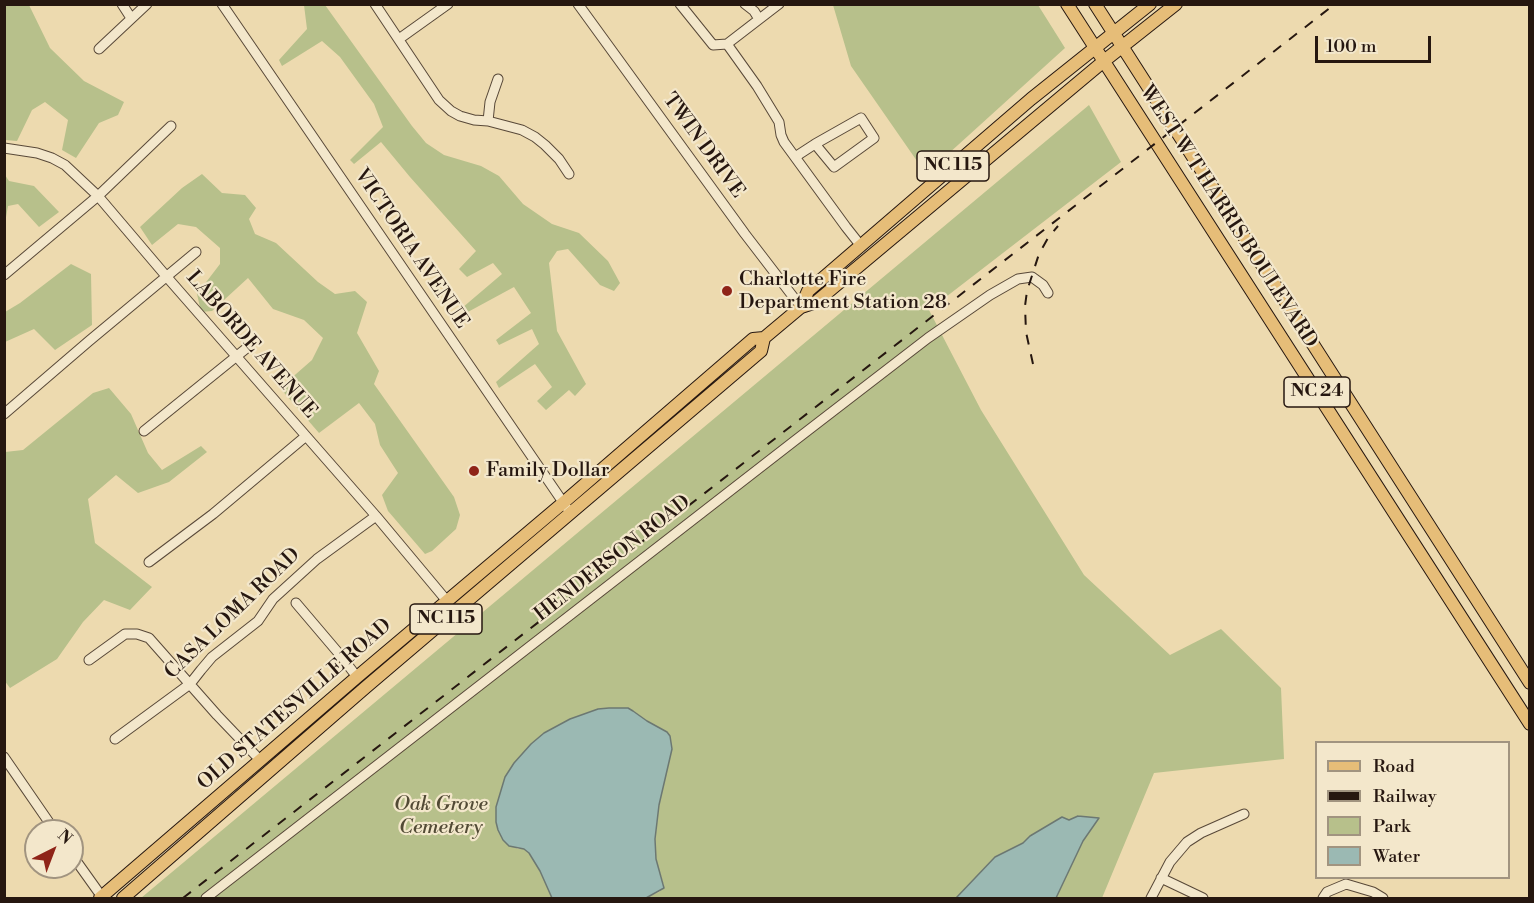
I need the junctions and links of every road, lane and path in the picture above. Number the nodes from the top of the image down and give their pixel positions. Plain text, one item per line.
1 (122, 4) edge
2 (147, 4) edge
3 (222, 4) edge
4 (375, 4) edge
5 (448, 4) edge
6 (578, 4) edge
7 (680, 4) edge
8 (745, 4) edge
9 (779, 4) edge
10 (1067, 4) edge
11 (1095, 4) edge
12 (1150, 4) edge
13 (1176, 4) edge
14 (131, 18) junction
15 (759, 19) junction
16 (1113, 33) junction
17 (399, 39) junction
18 (727, 44) junction
19 (1122, 47) junction
20 (1095, 48) junction
21 (99, 49) dead end
22 (1104, 61) junction
23 (498, 80) dead end
24 (488, 121) junction
25 (171, 126) dead end
26 (816, 144) junction
27 (4, 148) edge
28 (795, 157) junction
29 (569, 174) dead end
30 (98, 196) junction
31 (861, 246) junction
32 (196, 252) dead end
33 (4, 275) edge
34 (166, 276) junction
35 (1048, 293) dead end
36 (801, 307) junction
37 (248, 347) dead end
38 (237, 357) junction
39 (4, 414) edge
40 (144, 431) dead end
41 (306, 436) junction
42 (567, 508) junction
43 (376, 516) junction
44 (149, 562) dead end
45 (447, 601) junction
46 (296, 603) dead end
47 (89, 660) dead end
48 (357, 677) junction
49 (1530, 683) edge
50 (190, 684) junction
51 (1530, 724) edge
52 (115, 739) dead end
53 (4, 757) edge
54 (260, 760) junction
55 (1244, 814) dead end
56 (47, 819) edge
57 (84, 873) edge
58 (1161, 878) junction
59 (101, 898) edge
60 (123, 898) edge
61 (206, 898) edge
62 (1151, 898) edge
63 (1203, 898) edge
64 (1323, 898) edge
65 (1383, 898) edge

1 - 14 street
2 - 14 street
3 - 42 street, VICTORIA AVENUE
4 - 17 street
5 - 17 street
6 - 36 street, TWIN DRIVE
7 - 18 street
8 - 15 street
9 - 15 street
10 - 20 main road, WEST W T HARRIS BOULEVARD / NC 24
11 - 16 main road, WEST W T HARRIS BOULEVARD / NC 24
12 - 16 main road, OLD STATESVILLE ROAD / NC 115
13 - 19 main road, OLD STATESVILLE ROAD / NC 115
14 - 21 street
15 - 18 street
16 - 19 main road, WEST W T HARRIS BOULEVARD / NC 24
16 - 20 main road, OLD STATESVILLE ROAD / NC 115
17 - 24 street
18 - 28 street
19 - 22 main road, OLD STATESVILLE ROAD / NC 115
19 - 49 main road, WEST W T HARRIS BOULEVARD / NC 24
20 - 22 main road, WEST W T HARRIS BOULEVARD / NC 24
20 - 31 main road, OLD STATESVILLE ROAD / NC 115
22 - 36 main road, OLD STATESVILLE ROAD / NC 115
22 - 51 main road, WEST W T HARRIS BOULEVARD / NC 24
23 - 24 street
24 - 29 street
25 - 30 street
26 - 26 street
26 - 28 street
27 - 30 street, LABORDE AVENUE
28 - 31 street
30 - 33 street
30 - 34 street, LABORDE AVENUE
31 - 36 main road, OLD STATESVILLE ROAD / NC 115
32 - 34 street
34 - 38 street, LABORDE AVENUE
34 - 39 street
35 - 61 street, HENDERSON ROAD
36 - 42 main road, OLD STATESVILLE ROAD / NC 115
37 - 38 street
38 - 40 street
38 - 41 street, LABORDE AVENUE
41 - 43 street, LABORDE AVENUE
41 - 44 street
42 - 45 main road, OLD STATESVILLE ROAD / NC 115
42 - 60 main road, OLD STATESVILLE ROAD / NC 115
43 - 45 street, LABORDE AVENUE
43 - 50 street, CASA LOMA ROAD
45 - 48 main road, OLD STATESVILLE ROAD / NC 115
46 - 48 street
47 - 50 street
48 - 54 main road, OLD STATESVILLE ROAD / NC 115
50 - 52 street, CASA LOMA ROAD
50 - 54 street
53 - 56 street
54 - 59 main road, OLD STATESVILLE ROAD / NC 115
55 - 58 street
57 - 59 street
58 - 62 street
58 - 63 street
64 - 65 street

